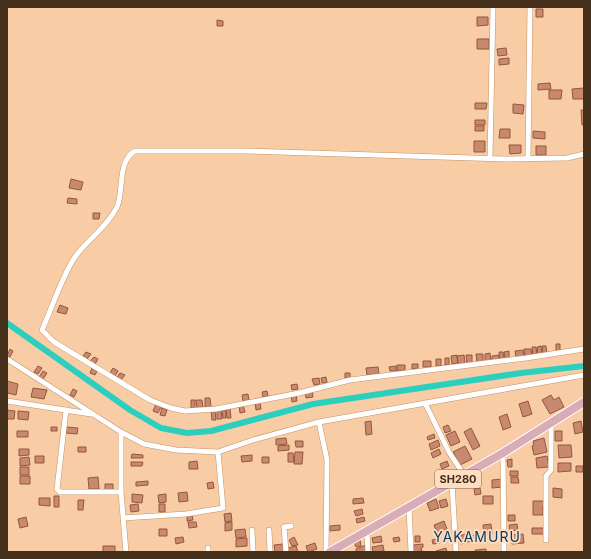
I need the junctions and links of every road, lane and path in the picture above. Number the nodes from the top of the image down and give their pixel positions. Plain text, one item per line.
1 (493, 7) edge
2 (530, 7) edge
3 (584, 154) edge
4 (490, 158) junction
5 (528, 159) junction
6 (584, 349) edge
7 (7, 359) edge
8 (584, 375) edge
9 (7, 401) edge
10 (584, 402) edge
11 (425, 403) junction
12 (66, 410) junction
13 (92, 414) junction
14 (319, 422) junction
15 (551, 424) junction
16 (120, 432) junction
17 (218, 452) junction
18 (503, 453) junction
19 (464, 475) junction
20 (452, 483) junction
21 (121, 492) junction
22 (409, 507) junction
23 (122, 518) junction
24 (291, 526) dead end
25 (252, 530) dead end
26 (269, 530) dead end
27 (367, 532) junction
28 (546, 540) dead end
29 (126, 552) edge
30 (252, 552) edge
31 (270, 552) edge
32 (286, 552) edge
33 (326, 552) edge
34 (330, 552) edge
35 (368, 552) edge
36 (410, 552) edge
37 (456, 552) edge
38 (504, 552) edge

1 - 4 street
2 - 5 street
3 - 5 street
4 - 5 street
4 - 6 street
7 - 13 street
8 - 11 street
9 - 12 street
10 - 15 main road, SH280
11 - 14 street
11 - 19 street
12 - 13 street
12 - 21 street
13 - 16 street
14 - 17 street
14 - 33 street
15 - 18 main road, SH280
15 - 28 street
16 - 17 street
16 - 21 street
17 - 23 street
18 - 19 main road, SH280
18 - 38 street
19 - 20 main road, SH280
20 - 22 main road, SH280
20 - 37 street
21 - 23 street
22 - 27 main road, SH280
22 - 36 street
23 - 29 street
24 - 32 street
25 - 30 street
26 - 31 street
27 - 34 main road, SH280
27 - 35 street

